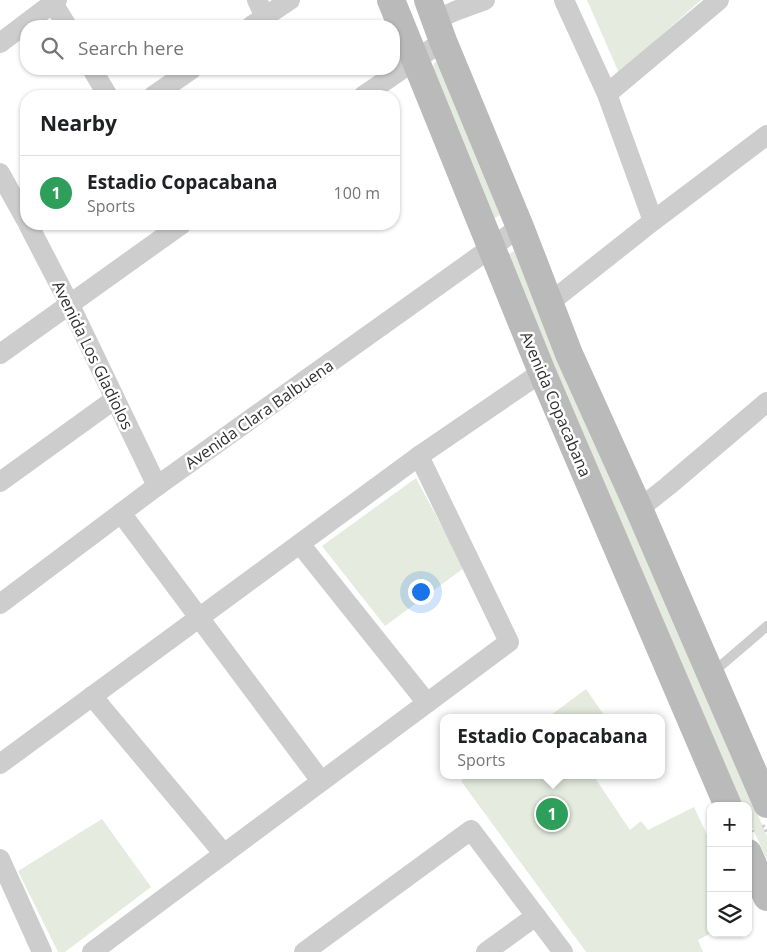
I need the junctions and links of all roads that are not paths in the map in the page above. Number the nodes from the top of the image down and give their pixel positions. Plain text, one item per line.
1 (290, 0) edge
2 (391, 0) edge
3 (485, 0) edge
4 (564, 0) edge
5 (719, 0) edge
6 (54, 1) edge
7 (258, 14) edge
8 (30, 20) edge
9 (64, 20) edge
10 (399, 20) edge
11 (435, 20) edge
12 (400, 22) edge
13 (20, 27) edge
14 (0, 43) edge
15 (415, 60) junction
16 (400, 70) edge
17 (96, 75) edge
18 (183, 75) edge
19 (393, 75) edge
20 (104, 90) edge
21 (162, 90) edge
22 (372, 90) edge
23 (607, 94) junction
24 (767, 135) edge
25 (0, 173) edge
26 (13, 196) edge
27 (20, 209) edge
28 (653, 221) junction
29 (520, 227) junction
30 (31, 230) edge
31 (173, 230) edge
32 (492, 248) junction
33 (70, 303) junction
34 (548, 304) junction
35 (0, 354) edge
36 (542, 372) junction
37 (115, 399) junction
38 (767, 402) edge
39 (419, 456) junction
40 (0, 482) edge
41 (158, 486) junction
42 (638, 509) junction
43 (122, 513) junction
44 (300, 544) junction
45 (0, 604) edge
46 (199, 617) junction
47 (767, 626) edge
48 (711, 675) junction
49 (92, 696) junction
50 (427, 703) junction
51 (0, 764) edge
52 (322, 781) junction
53 (726, 802) edge
54 (767, 804) edge
55 (224, 854) junction
56 (0, 859) edge
57 (752, 862) edge
58 (767, 897) edge
59 (536, 916) junction
60 (42, 952) edge
61 (92, 952) edge
62 (304, 952) edge
63 (486, 952) edge
64 (563, 952) edge

1 - 7 street
2 - 10 main road, Avenida Copacabana
3 - 11 street
4 - 23 street
5 - 23 street
6 - 8 street
6 - 9 street
11 - 15 street
11 - 29 main road, Avenida Copacabana
12 - 15 main road, Avenida Copacabana
13 - 14 street
15 - 16 street
15 - 32 main road, Avenida Copacabana
17 - 20 street
18 - 21 street
19 - 22 street
23 - 28 street
24 - 28 street
25 - 26 street
26 - 27 street
28 - 34 street
29 - 32 street, Avenida Clara Balbuena
29 - 34 main road, Avenida Copacabana
30 - 33 street, Avenida Los Gladiolos
31 - 33 street
32 - 36 main road, Avenida Copacabana
32 - 41 street, Avenida Clara Balbuena
33 - 35 street
33 - 37 street, Avenida Los Gladiolos
34 - 42 main road, Avenida Copacabana
36 - 39 street
36 - 53 main road, Avenida Copacabana
37 - 40 street
37 - 41 street, Avenida Los Gladiolos
38 - 42 street
39 - 44 street
39 - 50 street
41 - 43 street, Avenida Clara Balbuena
42 - 48 main road, Avenida Copacabana
43 - 45 street, Avenida Clara Balbuena
43 - 46 street
44 - 46 street
44 - 50 street
46 - 49 street
46 - 52 street
47 - 48 lane
48 - 54 main road, Avenida Copacabana
49 - 51 street
49 - 55 street
50 - 52 street
52 - 55 street
55 - 61 street
56 - 60 street
57 - 58 main road
59 - 62 street
59 - 63 street
59 - 64 street

